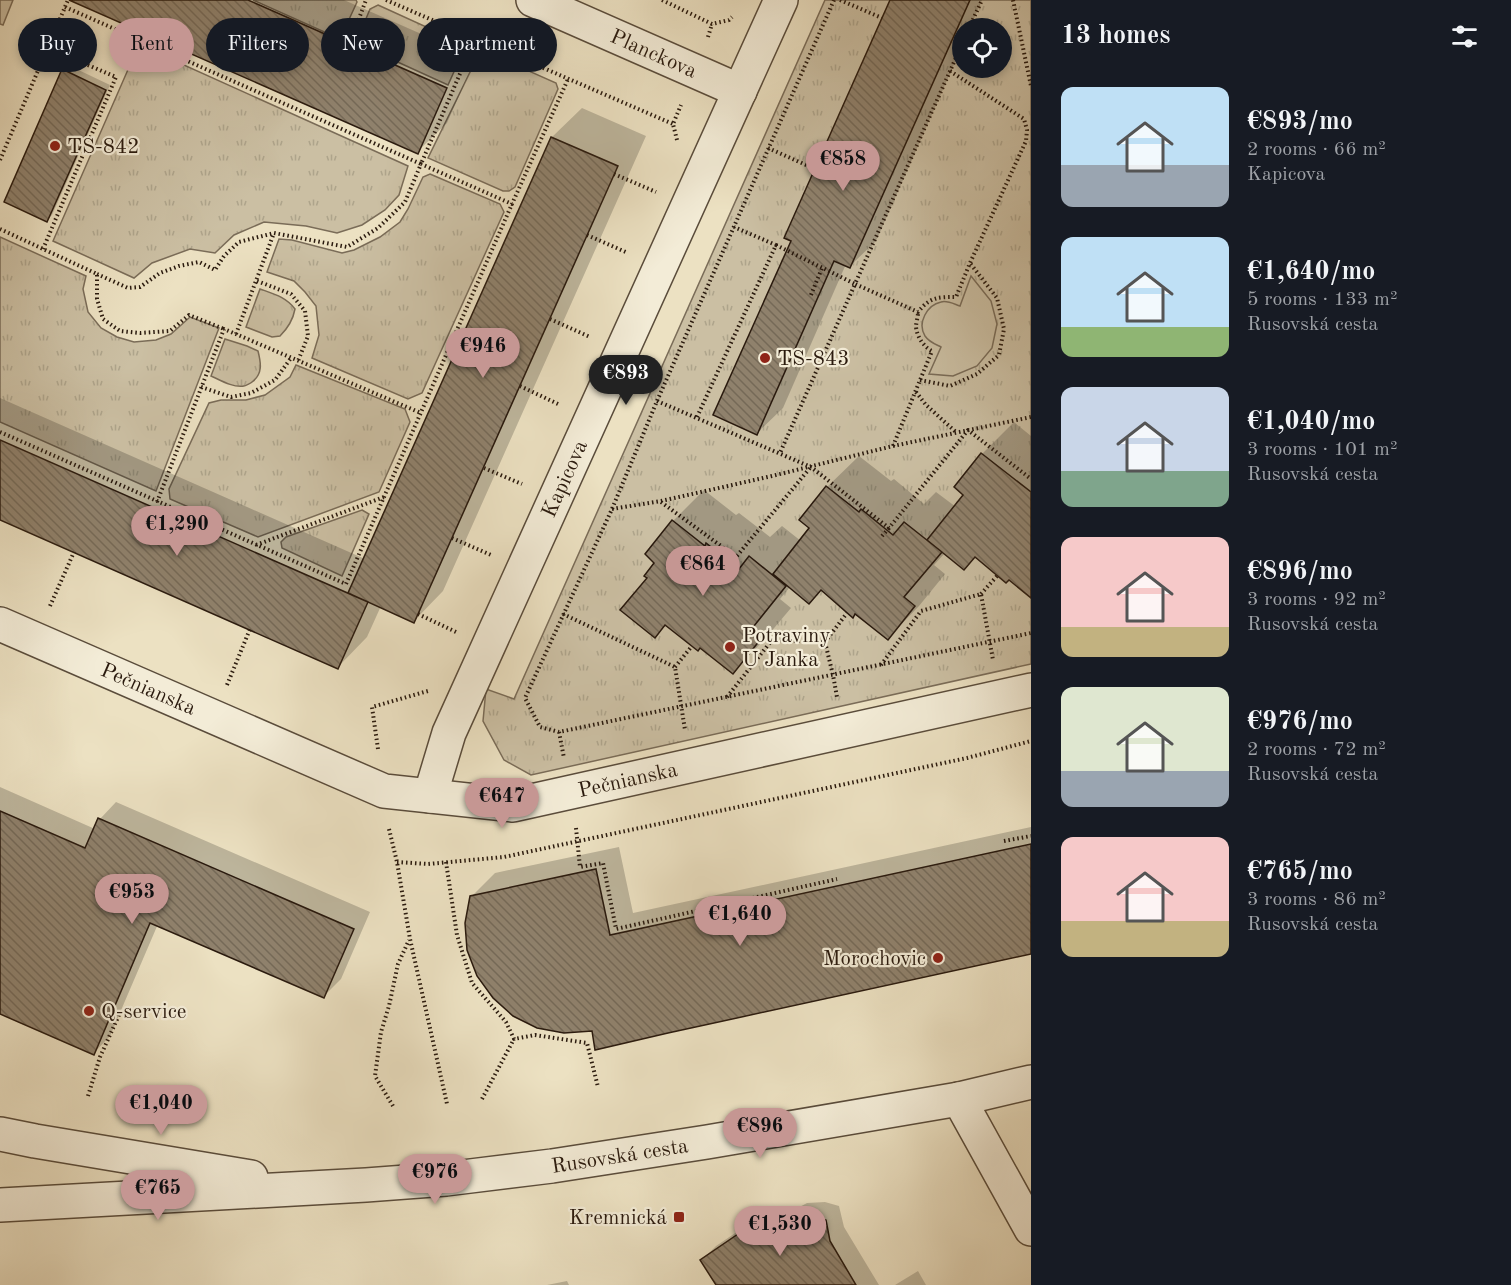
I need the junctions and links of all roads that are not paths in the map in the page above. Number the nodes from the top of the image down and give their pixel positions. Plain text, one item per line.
1 (533, 0) edge
2 (781, 0) edge
3 (740, 92) junction
4 (0, 624) edge
5 (1031, 690) edge
6 (430, 796) junction
7 (1031, 1082) edge
8 (959, 1099) junction
9 (0, 1134) edge
10 (312, 1187) junction
11 (0, 1205) edge
12 (1031, 1229) edge

1 - 3 street, Planckova
2 - 3 street, Kapicova
3 - 6 street, Kapicova
4 - 6 street, Pečnianska
5 - 6 street, Pečnianska
7 - 8 street, Rusovská cesta
8 - 10 street, Rusovská cesta
8 - 12 street
9 - 10 street, Rusovská cesta
10 - 11 street, Rusovská cesta

